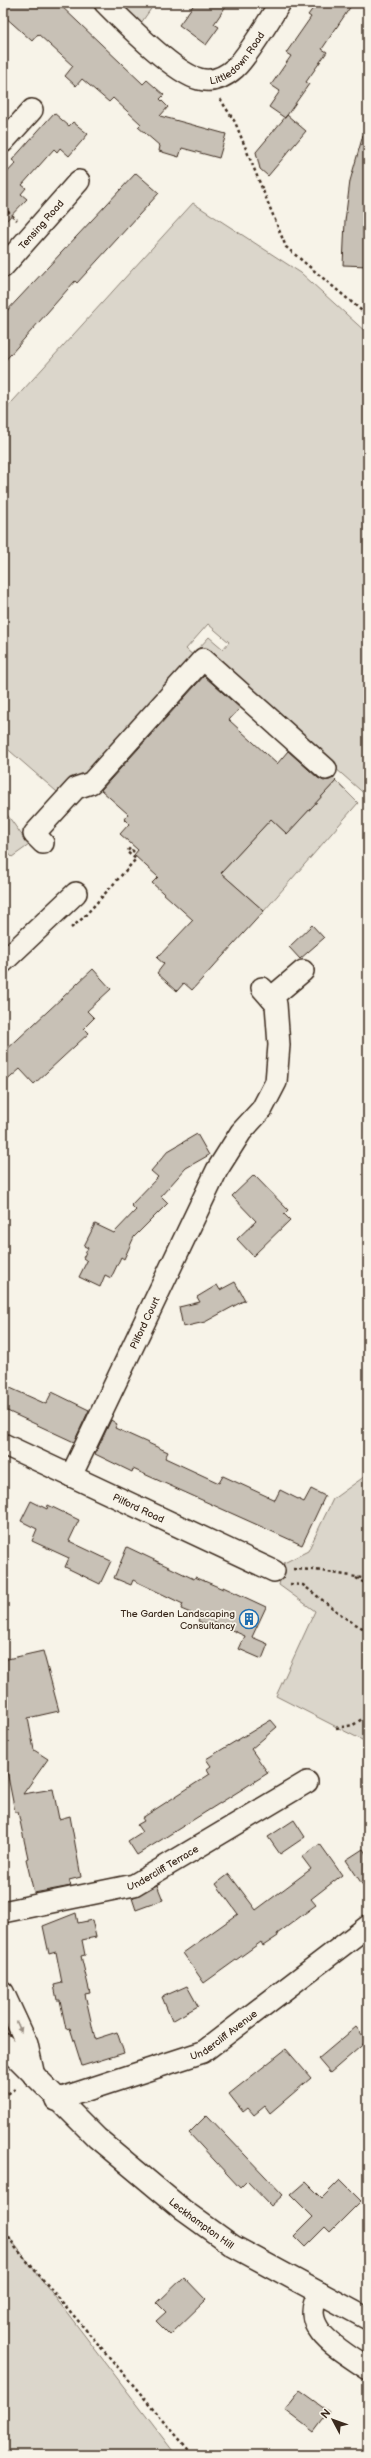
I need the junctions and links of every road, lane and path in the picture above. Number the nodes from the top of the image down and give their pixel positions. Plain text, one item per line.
1 (105, 3) edge
2 (280, 3) edge
3 (208, 80) junction
4 (32, 110) dead end
5 (3, 142) edge
6 (79, 182) dead end
7 (3, 267) edge
8 (368, 316) edge
9 (326, 769) dead end
10 (43, 843) dead end
11 (135, 853) dead end
12 (76, 894) dead end
13 (68, 931) dead end
14 (3, 962) edge
15 (303, 971) dead end
16 (3, 1444) edge
17 (71, 1476) junction
18 (281, 1574) junction
19 (354, 1576) junction
20 (368, 1579) edge
21 (368, 1585) edge
22 (364, 1629) junction
23 (368, 1632) edge
24 (368, 1635) edge
25 (368, 1715) edge
26 (336, 1728) dead end
27 (307, 1782) dead end
28 (3, 1912) edge
29 (368, 1926) edge
30 (3, 1992) edge
31 (3, 2044) edge
32 (34, 2076) junction
33 (56, 2100) junction
34 (3, 2226) edge
35 (320, 2293) junction
36 (368, 2319) edge
37 (368, 2369) edge
38 (193, 2455) edge

1 - 3 street, Littledown Road
2 - 3 street, Littledown Road
3 - 8 path
4 - 5 street
6 - 7 street, Tensing Road
9 - 10 street
11 - 13 path
12 - 14 street
15 - 17 street, Pilford Court
16 - 17 street, Pilford Road
17 - 18 street, Pilford Road
18 - 19 path
18 - 22 path
19 - 20 path
19 - 21 path
22 - 23 path
22 - 24 path
25 - 26 path
27 - 28 street, Undercliff Terrace
29 - 33 street, Undercliff Avenue
30 -> 32 street
31 - 32 street, Leckhampton Hill
32 - 33 street, Leckhampton Hill
33 - 35 street, Leckhampton Hill
34 - 38 path
35 - 36 street, Leckhampton Hill
35 - 37 street

